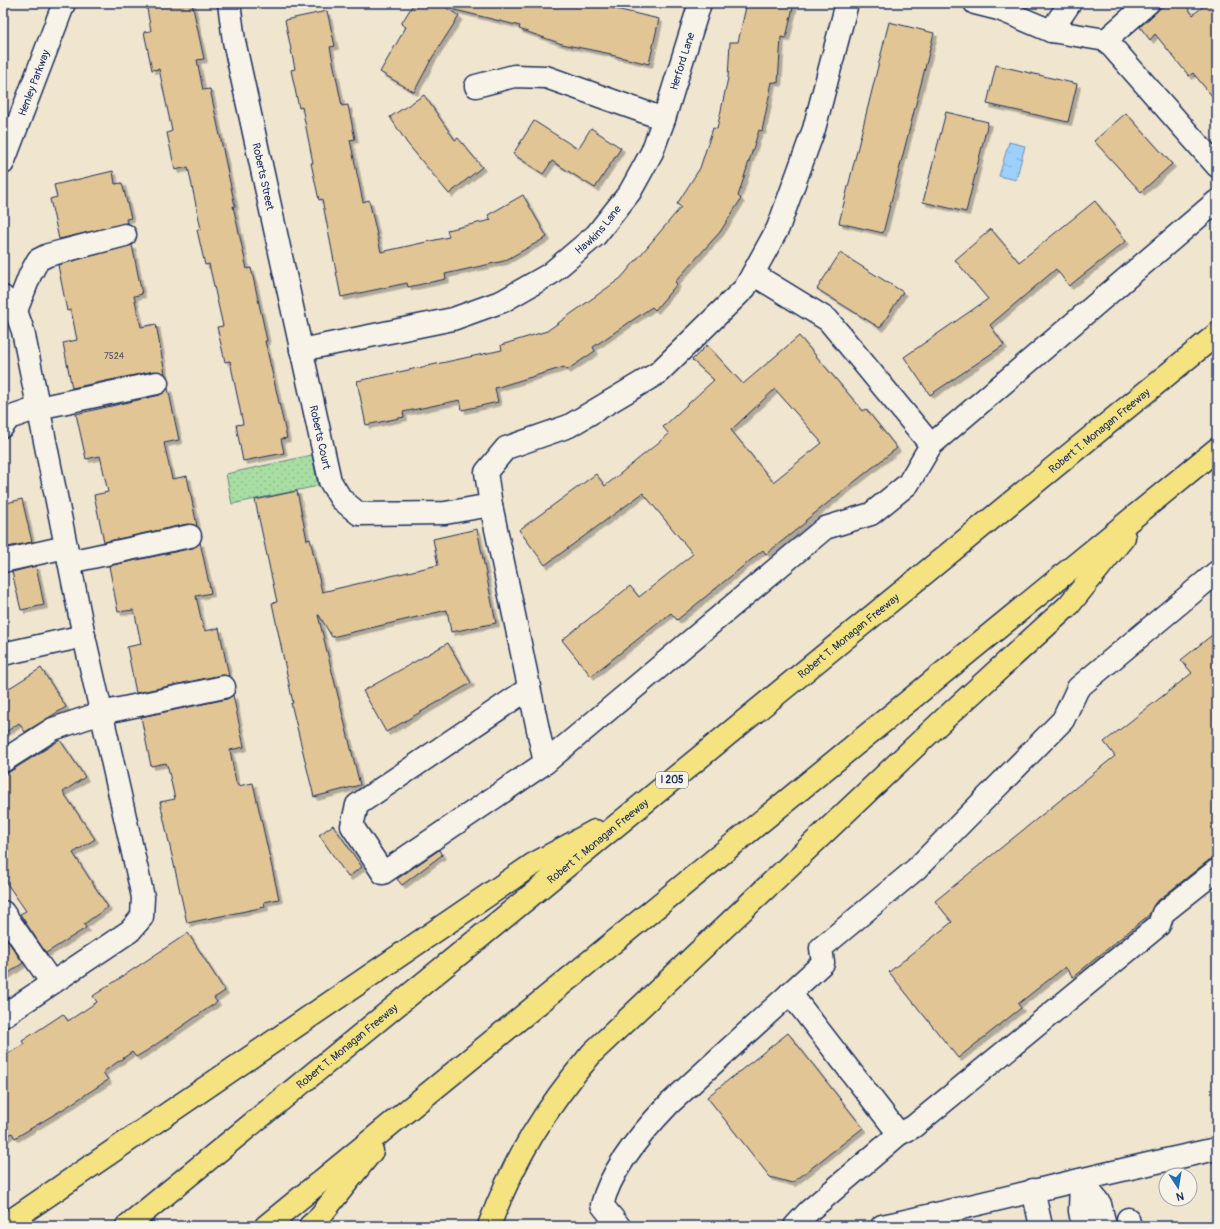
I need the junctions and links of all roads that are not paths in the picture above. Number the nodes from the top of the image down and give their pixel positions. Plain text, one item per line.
1 (64, 3) edge
2 (229, 3) edge
3 (700, 3) edge
4 (847, 3) edge
5 (975, 3) edge
6 (1053, 3) edge
7 (1070, 3) edge
8 (1148, 3) edge
9 (1051, 31) junction
10 (1106, 40) junction
11 (476, 86) dead end
12 (664, 119) junction
13 (3, 163) edge
14 (1217, 166) edge
15 (1217, 202) edge
16 (125, 235) dead end
17 (753, 274) junction
18 (9, 304) edge
19 (1217, 334) edge
20 (301, 350) junction
21 (157, 383) dead end
22 (38, 408) junction
23 (3, 426) edge
24 (931, 445) junction
25 (1217, 449) edge
26 (1153, 502) junction
27 (491, 505) junction
28 (190, 536) dead end
29 (67, 554) junction
30 (3, 561) edge
31 (1217, 572) edge
32 (84, 636) junction
33 (3, 654) edge
34 (224, 687) dead end
35 (528, 689) junction
36 (102, 713) junction
37 (3, 761) edge
38 (545, 763) junction
39 (643, 804) junction
40 (1217, 870) edge
41 (3, 912) edge
42 (52, 983) junction
43 (790, 993) junction
44 (3, 1016) edge
45 (397, 1119) junction
46 (899, 1134) junction
47 (1217, 1149) edge
48 (1081, 1180) junction
49 (1033, 1190) junction
50 (3, 1226) edge
51 (127, 1226) edge
52 (266, 1226) edge
53 (310, 1226) edge
54 (489, 1226) edge
55 (619, 1226) edge
56 (795, 1226) edge
57 (882, 1226) edge
58 (1041, 1226) edge
59 (1083, 1226) edge
60 (1105, 1226) edge

1 - 13 street, Henley Parkway
2 - 20 street, Roberts Street
3 - 12 street, Herford Lane
4 - 17 street
5 - 9 street
6 - 9 street
7 - 9 street
8 - 10 street
9 - 10 street
10 - 14 street
11 - 12 street
12 - 20 street, Hawkins Lane
15 - 24 street
16 - 18 street
17 - 24 street
17 - 27 street
18 - 22 street
19 - 39 highway, Robert T. Monagan Freeway / I 205
20 - 27 street, Roberts Court
21 - 22 street
22 - 23 street
22 - 29 street
24 - 38 street
25 - 26 highway
26 - 45 highway
26 - 54 highway
27 - 35 street
28 - 29 street
29 - 30 street
29 - 32 street
31 - 43 street
32 - 33 street
32 - 36 street
34 - 36 street
35 - 38 street
35 - 38 street
36 - 37 street
36 - 42 street
39 - 50 highway
39 - 51 highway, Robert T. Monagan Freeway / I 205
40 - 46 street
41 - 42 street
42 - 44 street
43 - 46 street
43 - 55 street
45 - 52 highway
45 - 53 highway
46 - 56 street
47 - 48 street
48 - 49 street
48 - 59 street
48 - 60 street
49 - 57 street
49 - 58 street

